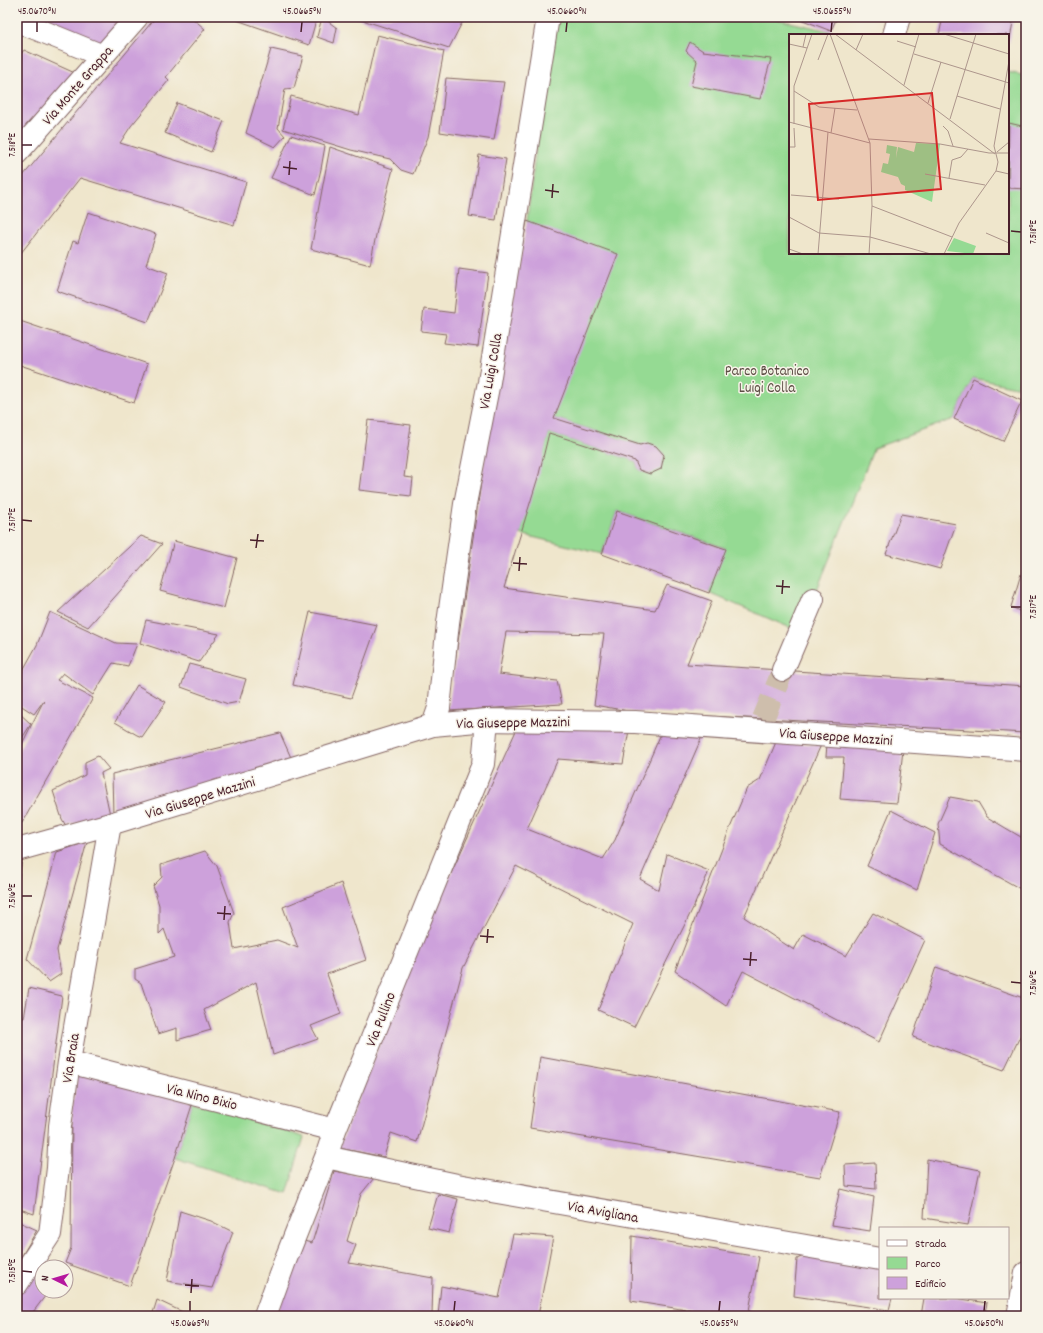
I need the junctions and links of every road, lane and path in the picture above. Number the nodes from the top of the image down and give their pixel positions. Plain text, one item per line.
1 (137, 17) edge
2 (548, 17) edge
3 (899, 17) edge
4 (17, 21) edge
5 (894, 34) edge
6 (103, 56) junction
7 (17, 154) edge
8 (814, 599) dead end
9 (783, 670) tunnel mouth
10 (487, 720) junction
11 (433, 725) junction
12 (1026, 750) edge
13 (110, 824) junction
14 (17, 850) edge
15 (69, 1062) junction
16 (335, 1130) junction
17 (326, 1157) junction
18 (879, 1259) edge
19 (1021, 1281) edge
20 (17, 1284) edge
21 (265, 1316) edge
22 (1018, 1316) edge

1 - 6 street, Via Monte Grappa
2 - 11 street, Via Luigi Colla
3 - 5 street
4 - 6 street
6 - 7 street, Via Monte Grappa
8 - 9 street
10 - 11 street, Via Giuseppe Mazzini
10 - 12 street, Via Giuseppe Mazzini
10 - 16 street, Via Pullino
11 - 13 street, Via Giuseppe Mazzini
13 - 14 street, Via Giuseppe Mazzini
13 - 15 street, Via Braia
15 - 16 street, Via Nino Bixio
15 - 20 street, Via Braia
16 - 17 street, Via Pullino
17 - 18 street, Via Avigliana
17 - 21 street, Via Pullino
19 - 22 street

